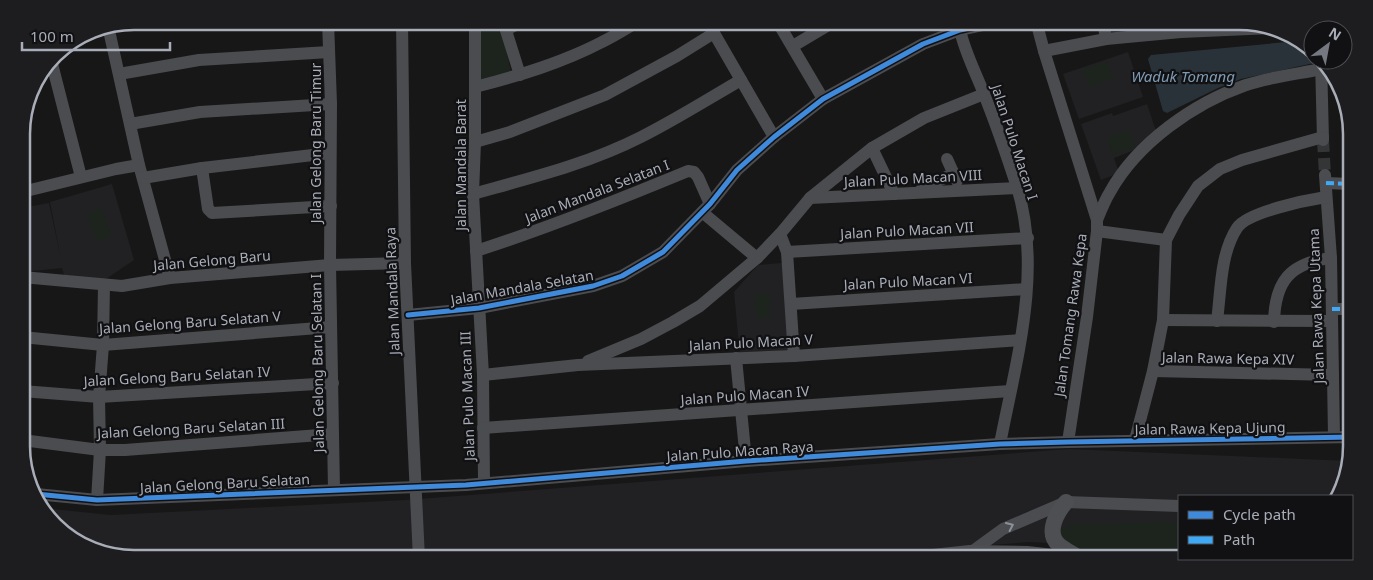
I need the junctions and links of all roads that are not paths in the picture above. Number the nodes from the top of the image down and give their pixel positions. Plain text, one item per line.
1 (328, 30) edge
2 (402, 30) edge
3 (474, 30) edge
4 (506, 30) edge
5 (624, 30) edge
6 (712, 30) edge
7 (782, 30) edge
8 (820, 30) edge
9 (958, 30) edge
10 (965, 30) edge
11 (1038, 30) edge
12 (1104, 30) edge
13 (1228, 30) edge
14 (109, 33) edge
15 (714, 33) junction
16 (1106, 39) junction
17 (792, 46) junction
18 (1044, 51) junction
19 (329, 52) junction
20 (53, 68) edge
21 (1303, 69) edge
22 (1323, 73) edge
23 (119, 74) junction
24 (520, 75) junction
25 (741, 80) junction
26 (474, 87) junction
27 (984, 94) junction
28 (823, 99) junction
29 (331, 104) junction
30 (130, 124) junction
31 (774, 137) junction
32 (476, 142) junction
33 (872, 148) junction
34 (330, 153) junction
35 (947, 159) dead end
36 (139, 165) junction
37 (202, 168) junction
38 (954, 173) junction
39 (81, 177) junction
40 (143, 178) junction
41 (1343, 182) edge
42 (1017, 188) junction
43 (30, 190) edge
44 (961, 190) junction
45 (914, 193) junction
46 (473, 194) junction
47 (894, 194) junction
48 (1326, 196) junction
49 (810, 198) junction
50 (331, 206) junction
51 (706, 208) junction
52 (1097, 226) junction
53 (780, 234) junction
54 (1028, 238) junction
55 (1166, 240) junction
56 (476, 251) junction
57 (787, 252) junction
58 (757, 258) junction
59 (1331, 258) junction
60 (405, 263) junction
61 (330, 265) junction
62 (30, 278) edge
63 (170, 278) junction
64 (104, 285) junction
65 (1026, 289) junction
66 (791, 304) junction
67 (479, 308) junction
68 (1343, 312) edge
69 (1332, 315) junction
70 (408, 316) junction
71 (1162, 320) junction
72 (1217, 321) junction
73 (1274, 322) junction
74 (331, 327) junction
75 (30, 338) edge
76 (1020, 340) junction
77 (103, 345) junction
78 (794, 356) junction
79 (736, 358) junction
80 (578, 365) junction
81 (1152, 371) junction
82 (483, 375) junction
83 (1333, 375) junction
84 (333, 383) junction
85 (1010, 391) junction
86 (30, 392) edge
87 (99, 397) junction
88 (741, 410) junction
89 (483, 428) junction
90 (332, 434) junction
91 (1334, 436) junction
92 (1343, 436) edge
93 (1135, 440) junction
94 (30, 441) edge
95 (1068, 442) junction
96 (1000, 444) junction
97 (100, 450) junction
98 (746, 461) junction
99 (484, 482) junction
100 (415, 487) junction
101 (334, 490) junction
102 (42, 495) edge
103 (97, 500) junction
104 (1066, 502) junction
105 (1178, 506) edge
106 (418, 550) edge
107 (974, 550) edge
108 (1068, 550) edge

1 - 19 street, Jalan Gelong Baru Timur
2 - 60 street, Jalan Mandala Raya
3 - 26 street, Jalan Mandala Barat
4 - 24 street
5 - 24 street
6 - 15 street
7 - 17 street
8 - 17 street
9 - 28 street, Jalan Mandala Selatan
10 - 27 street, Jalan Pulo Macan I
11 - 18 street, Jalan Tomang Rawa Kepa
12 - 16 street
13 - 16 street
14 - 23 street
15 - 25 street
15 - 32 street
16 - 18 street
17 - 28 street
18 - 52 street, Jalan Tomang Rawa Kepa
19 - 23 street
19 - 29 street, Jalan Gelong Baru Timur
20 - 39 street
21 - 52 street
22 - 55 street
23 - 30 street
24 - 26 street
25 - 31 street
25 - 46 street
26 - 32 street, Jalan Mandala Barat
27 - 33 street
27 - 42 street, Jalan Pulo Macan I
28 - 31 street, Jalan Mandala Selatan
29 - 30 street
29 - 34 street, Jalan Gelong Baru Timur
30 - 36 street
31 - 51 street, Jalan Mandala Selatan
32 - 46 street, Jalan Mandala Barat
33 - 47 street
33 - 49 street
34 - 37 street
34 - 50 street, Jalan Gelong Baru Timur
35 - 38 street
36 - 39 street
36 - 40 street
37 - 40 street
37 - 50 street
38 - 44 street
38 - 45 street
39 - 43 street
40 - 63 street
41 - 48 street, Jalan Rawa Kepa Utama
42 - 44 street, Jalan Pulo Macan VIII
42 - 54 street, Jalan Pulo Macan I
44 - 45 street, Jalan Pulo Macan VIII
45 - 47 street, Jalan Pulo Macan VIII
46 - 56 street, Jalan Mandala Barat
47 - 49 street, Jalan Pulo Macan VIII
48 - 59 street, Jalan Rawa Kepa Utama
48 - 72 street
49 - 53 street
50 - 61 street, Jalan Gelong Baru Timur
51 - 56 street, Jalan Mandala Selatan I
51 - 58 street
51 - 67 street, Jalan Mandala Selatan
52 - 55 street
52 - 95 street, Jalan Tomang Rawa Kepa
53 - 57 street
53 - 58 street
54 - 57 street, Jalan Pulo Macan VII
54 - 65 street, Jalan Pulo Macan I
55 - 71 street
56 - 67 street, Jalan Mandala Barat
57 - 66 street
58 - 80 street
59 - 69 street, Jalan Rawa Kepa Utama
59 - 73 street
60 - 61 street, Jalan Gelong Baru
60 - 70 street, Jalan Mandala Raya
61 - 63 street, Jalan Gelong Baru
61 - 74 street, Jalan Gelong Baru Selatan I
62 - 64 street, Jalan Gelong Baru
63 - 64 street, Jalan Gelong Baru
64 - 77 street
65 - 66 street, Jalan Pulo Macan VI
65 - 76 street, Jalan Pulo Macan I
66 - 78 street
67 - 70 street, Jalan Mandala Selatan
67 - 82 street, Jalan Pulo Macan III
68 - 69 street
69 - 73 street
69 - 83 street, Jalan Rawa Kepa Utama
70 - 100 street, Jalan Mandala Raya
71 - 72 street
71 - 81 street
72 - 73 street
74 - 77 street, Jalan Gelong Baru Selatan V
74 - 84 street, Jalan Gelong Baru Selatan I
75 - 77 street, Jalan Gelong Baru Selatan V
76 - 78 street, Jalan Pulo Macan V
76 - 85 street, Jalan Pulo Macan I
77 - 87 street
78 - 79 street, Jalan Pulo Macan V
79 - 80 street, Jalan Pulo Macan V
79 - 88 street
80 - 82 street, Jalan Pulo Macan V
81 - 83 street, Jalan Rawa Kepa XIV
81 - 93 street
82 - 89 street, Jalan Pulo Macan III
83 - 91 street, Jalan Rawa Kepa Utama
84 - 87 street, Jalan Gelong Baru Selatan IV
84 - 90 street, Jalan Gelong Baru Selatan I
85 - 88 street, Jalan Pulo Macan IV
85 - 96 street, Jalan Pulo Macan I
86 - 87 street, Jalan Gelong Baru Selatan IV
87 - 97 street
88 - 89 street, Jalan Pulo Macan IV
88 - 98 street
89 - 99 street, Jalan Pulo Macan III
90 - 97 street, Jalan Gelong Baru Selatan III
90 - 101 street, Jalan Gelong Baru Selatan I
91 - 92 street, Jalan Rawa Kepa Ujung
91 - 93 street, Jalan Rawa Kepa Ujung
93 - 95 street, Jalan Rawa Kepa Ujung
94 - 97 street, Jalan Gelong Baru Selatan III
95 - 96 street, Jalan Pulo Macan Raya
96 - 98 street, Jalan Pulo Macan Raya
97 - 103 street
98 - 99 street, Jalan Pulo Macan Raya
99 - 100 street, Jalan Pulo Macan Raya
100 - 101 street, Jalan Gelong Baru Selatan
100 - 106 street, Jalan Mandala Raya
101 - 103 street, Jalan Gelong Baru Selatan
102 - 103 street, Jalan Gelong Baru Selatan
104 - 105 street
107 -> 104 street
104 - 108 main road

